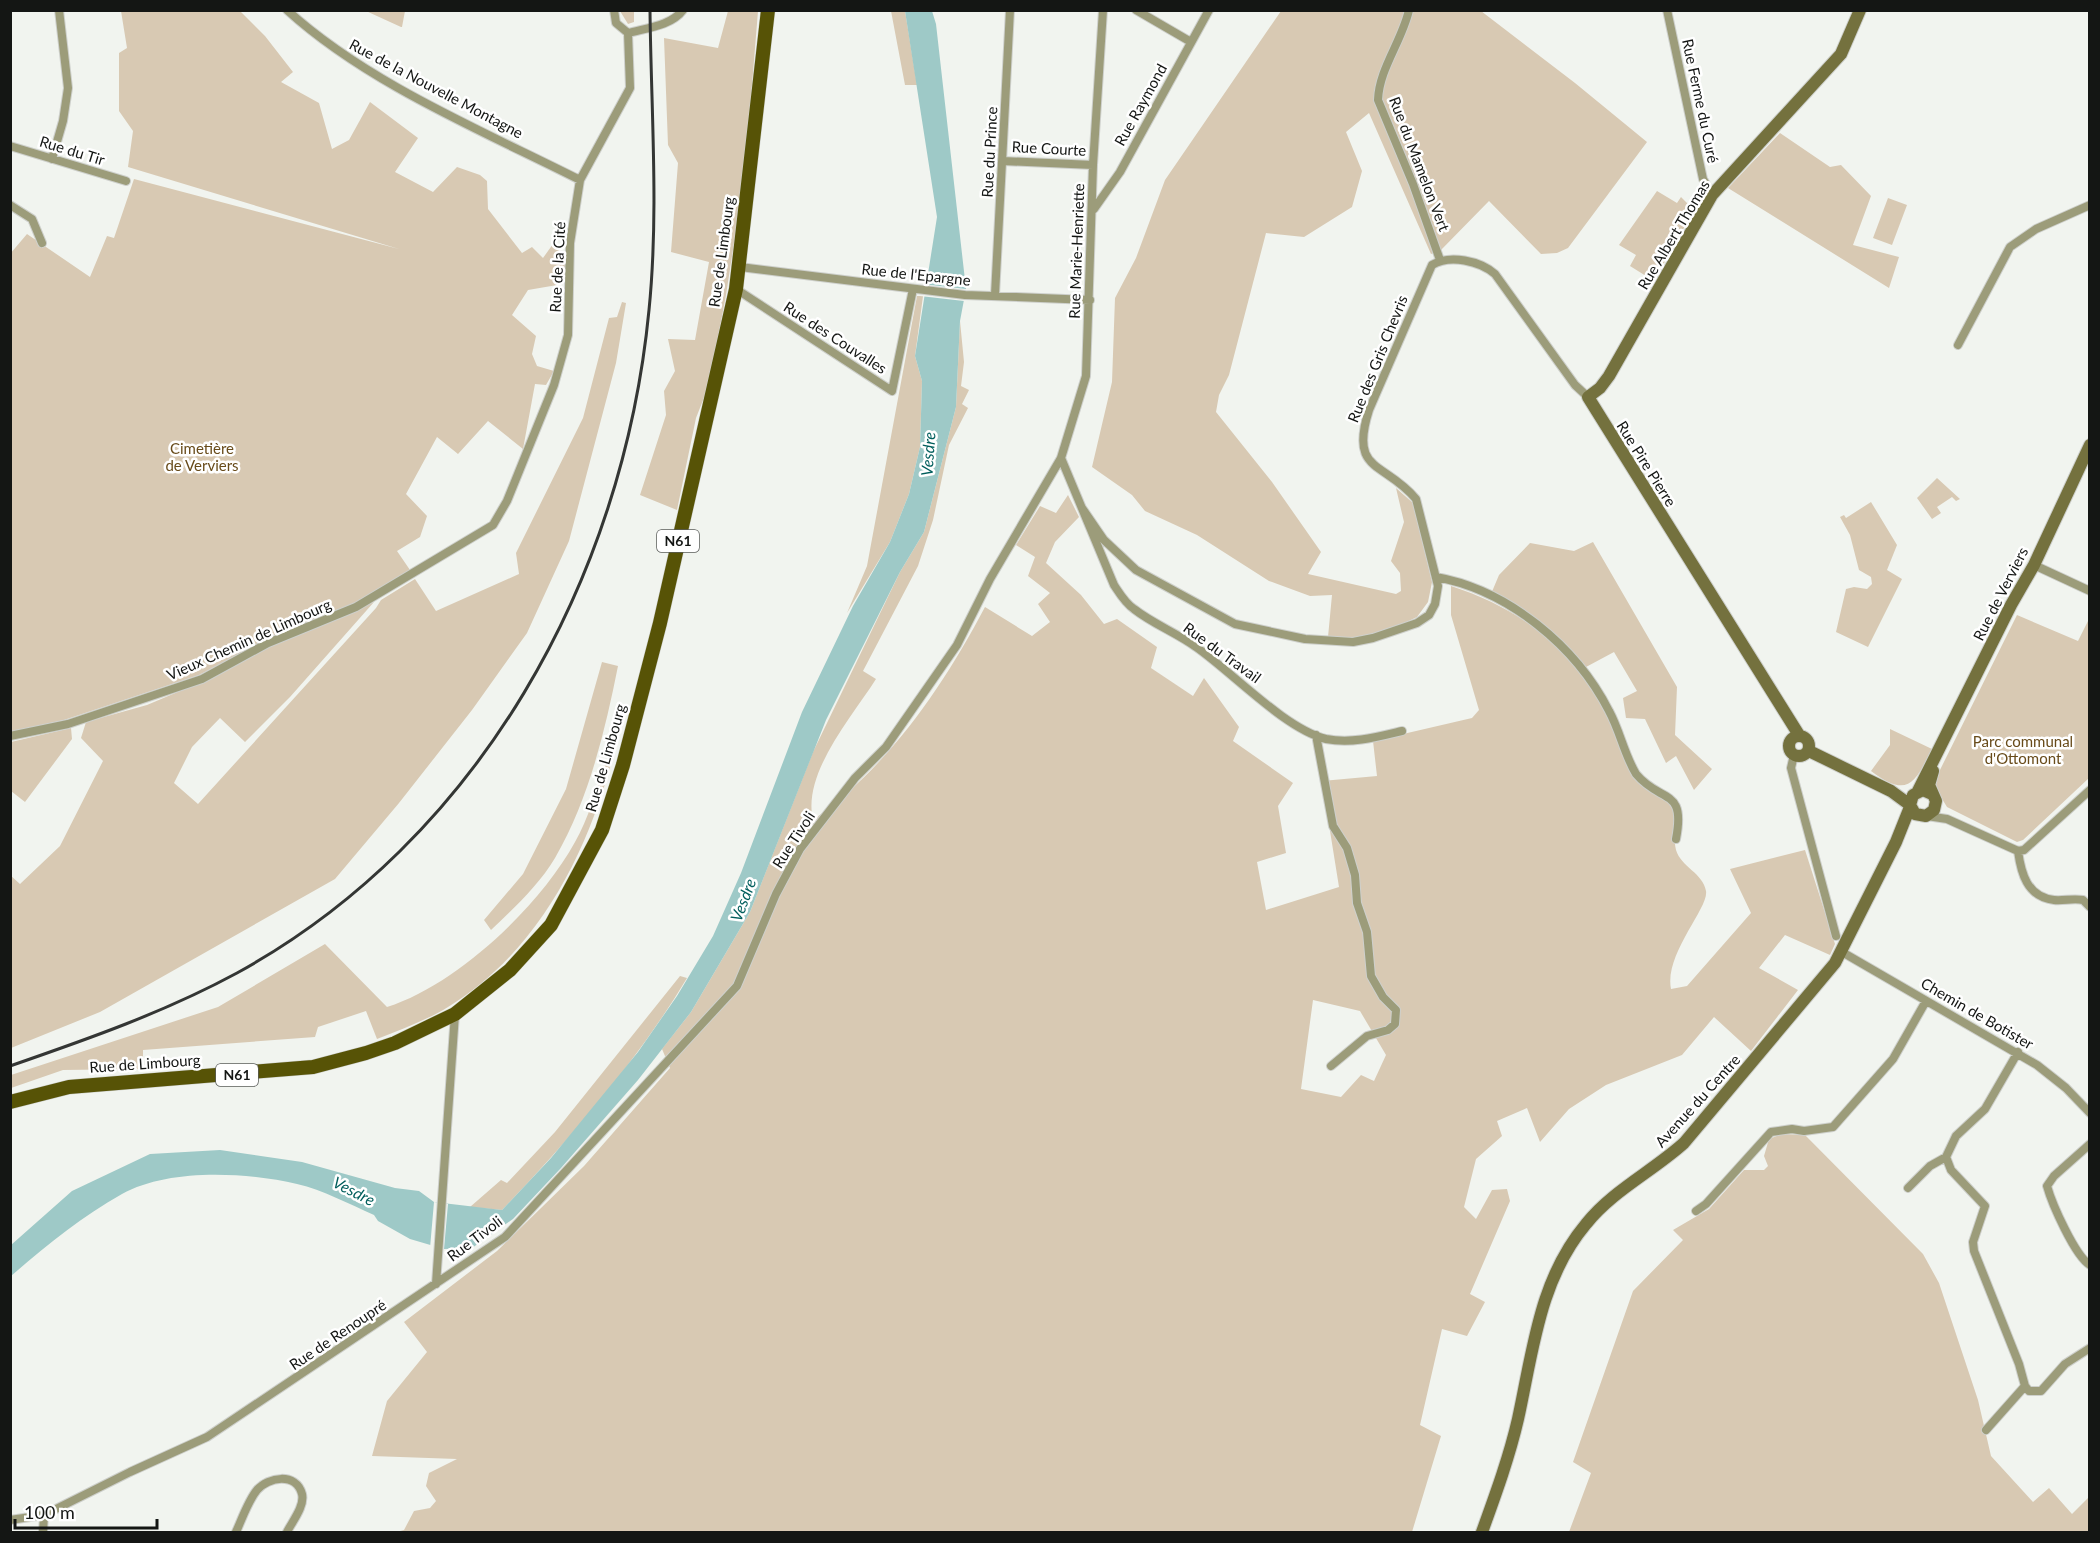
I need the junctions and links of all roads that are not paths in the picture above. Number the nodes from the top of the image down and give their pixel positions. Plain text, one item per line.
1 (59, 10) edge
2 (287, 10) edge
3 (614, 10) edge
4 (682, 10) edge
5 (768, 10) edge
6 (1010, 10) edge
7 (1104, 10) edge
8 (1136, 10) edge
9 (1209, 10) edge
10 (1408, 10) edge
11 (1667, 10) edge
12 (1860, 10) edge
13 (628, 33) junction
14 (1191, 42) junction
15 (10, 146) edge
16 (52, 159) junction
17 (1003, 161) junction
18 (1093, 165) junction
19 (580, 180) junction
20 (126, 182) dead end
21 (1712, 195) junction
22 (10, 205) edge
23 (2090, 205) edge
24 (1094, 209) junction
25 (42, 243) dead end
26 (1436, 263) junction
27 (740, 267) junction
28 (736, 289) junction
29 (915, 289) junction
30 (995, 296) junction
31 (1090, 300) junction
32 (1958, 345) dead end
33 (1588, 397) junction
34 (2090, 445) edge
35 (1061, 458) junction
36 (1045, 485) joint
37 (504, 504) joint
38 (1082, 508) junction
39 (2034, 565) junction
40 (1436, 577) junction
41 (2090, 591) edge
42 (1402, 731) dead end
43 (1316, 735) junction
44 (1799, 735) junction
45 (10, 736) edge
46 (1809, 751) junction
47 (1794, 755) junction
48 (1937, 755) junction
49 (2090, 790) edge
50 (1917, 792) junction
51 (1895, 794) junction
52 (1934, 800) junction
53 (1916, 811) junction
54 (1947, 819) junction
55 (1676, 839) dead end
56 (2018, 851) junction
57 (2090, 907) edge
58 (1836, 936) dead end
59 (1842, 952) junction
60 (1926, 1001) junction
61 (455, 1014) junction
62 (2018, 1052) junction
63 (1331, 1066) dead end
64 (10, 1102) edge
65 (2090, 1113) edge
66 (2090, 1144) edge
67 (1946, 1157) junction
68 (1908, 1188) dead end
69 (1696, 1211) dead end
70 (2090, 1265) edge
71 (436, 1284) junction
72 (2090, 1348) edge
73 (2025, 1386) junction
74 (1986, 1430) dead end
75 (44, 1515) junction
76 (10, 1520) edge
77 (43, 1533) edge
78 (236, 1533) edge
79 (287, 1533) edge
80 (1482, 1533) edge

1 - 16 street
2 - 19 street, Rue de la Nouvelle Montagne
3 - 13 street, Rue de la Cité
4 - 13 street
5 - 27 main road, Rue de Limbourg / N61
6 - 17 street, Rue du Prince
7 - 18 street, Rue Marie-Henriette
8 - 14 street
9 - 14 street, Rue Raymond
10 - 26 street, Rue du Mamelon Vert
11 - 21 street, Rue Ferme du Curé
12 - 21 street, Rue Albert Thomas
13 - 19 street, Rue de la Cité
14 - 24 street, Rue Raymond
15 - 16 street, Rue du Tir
16 - 20 street, Rue du Tir
17 - 18 street, Rue Courte
17 - 30 street, Rue du Prince
18 - 24 street, Rue Marie-Henriette
19 - 37 street, Rue de la Cité
21 - 33 street, Rue Albert Thomas
22 - 25 street
23 - 32 street
24 - 31 street, Rue Marie-Henriette
26 - 33 street, Rue Pire Pierre
26 - 40 street, Rue des Gris Chevris
27 - 28 main road, Rue de Limbourg / N61
27 - 29 street, Rue de l'Epargne
28 - 29 street, Rue des Couvalles
28 - 61 main road, Rue de Limbourg / N61
29 - 30 street, Rue de l'Epargne
30 - 31 street, Rue de l'Epargne
31 - 35 street, Rue Marie-Henriette
33 - 44 street, Rue Pire Pierre
34 - 39 street, Rue de Verviers
35 - 36 street, Rue Marie-Henriette
35 - 38 street
36 - 71 street, Rue Tivoli
37 - 45 street, Vieux Chemin de Limbourg
38 - 40 street, Rue des Gris Chevris
38 - 43 street, Rue du Travail
39 - 41 street
39 - 48 street, Rue de Verviers
40 - 55 street
42 - 43 street, Rue du Travail
43 - 63 street
44 - 46 street
44 - 47 street
46 - 47 street
46 - 51 street
47 - 58 street
48 - 50 street, Rue de Verviers
48 - 52 street, Rue de Verviers
49 - 56 street
50 - 51 street
50 - 52 street
50 - 53 street, Rue de Verviers
51 - 53 street
52 - 53 street
52 - 54 street
53 - 54 street
53 - 59 street
54 - 56 street
56 - 57 street
59 - 60 street, Chemin de Botister
59 - 80 street, Avenue du Centre
60 - 62 street, Chemin de Botister
60 - 69 street
61 - 64 main road, Rue de Limbourg / N61
61 - 71 street
62 - 65 street, Chemin de Botister
62 - 67 street
66 - 70 street
67 - 68 street
67 - 73 street
71 - 75 street, Rue de Renoupré
72 - 73 street
73 - 74 street
75 - 76 street, Rue de Renoupré
75 - 77 street
78 - 79 street

